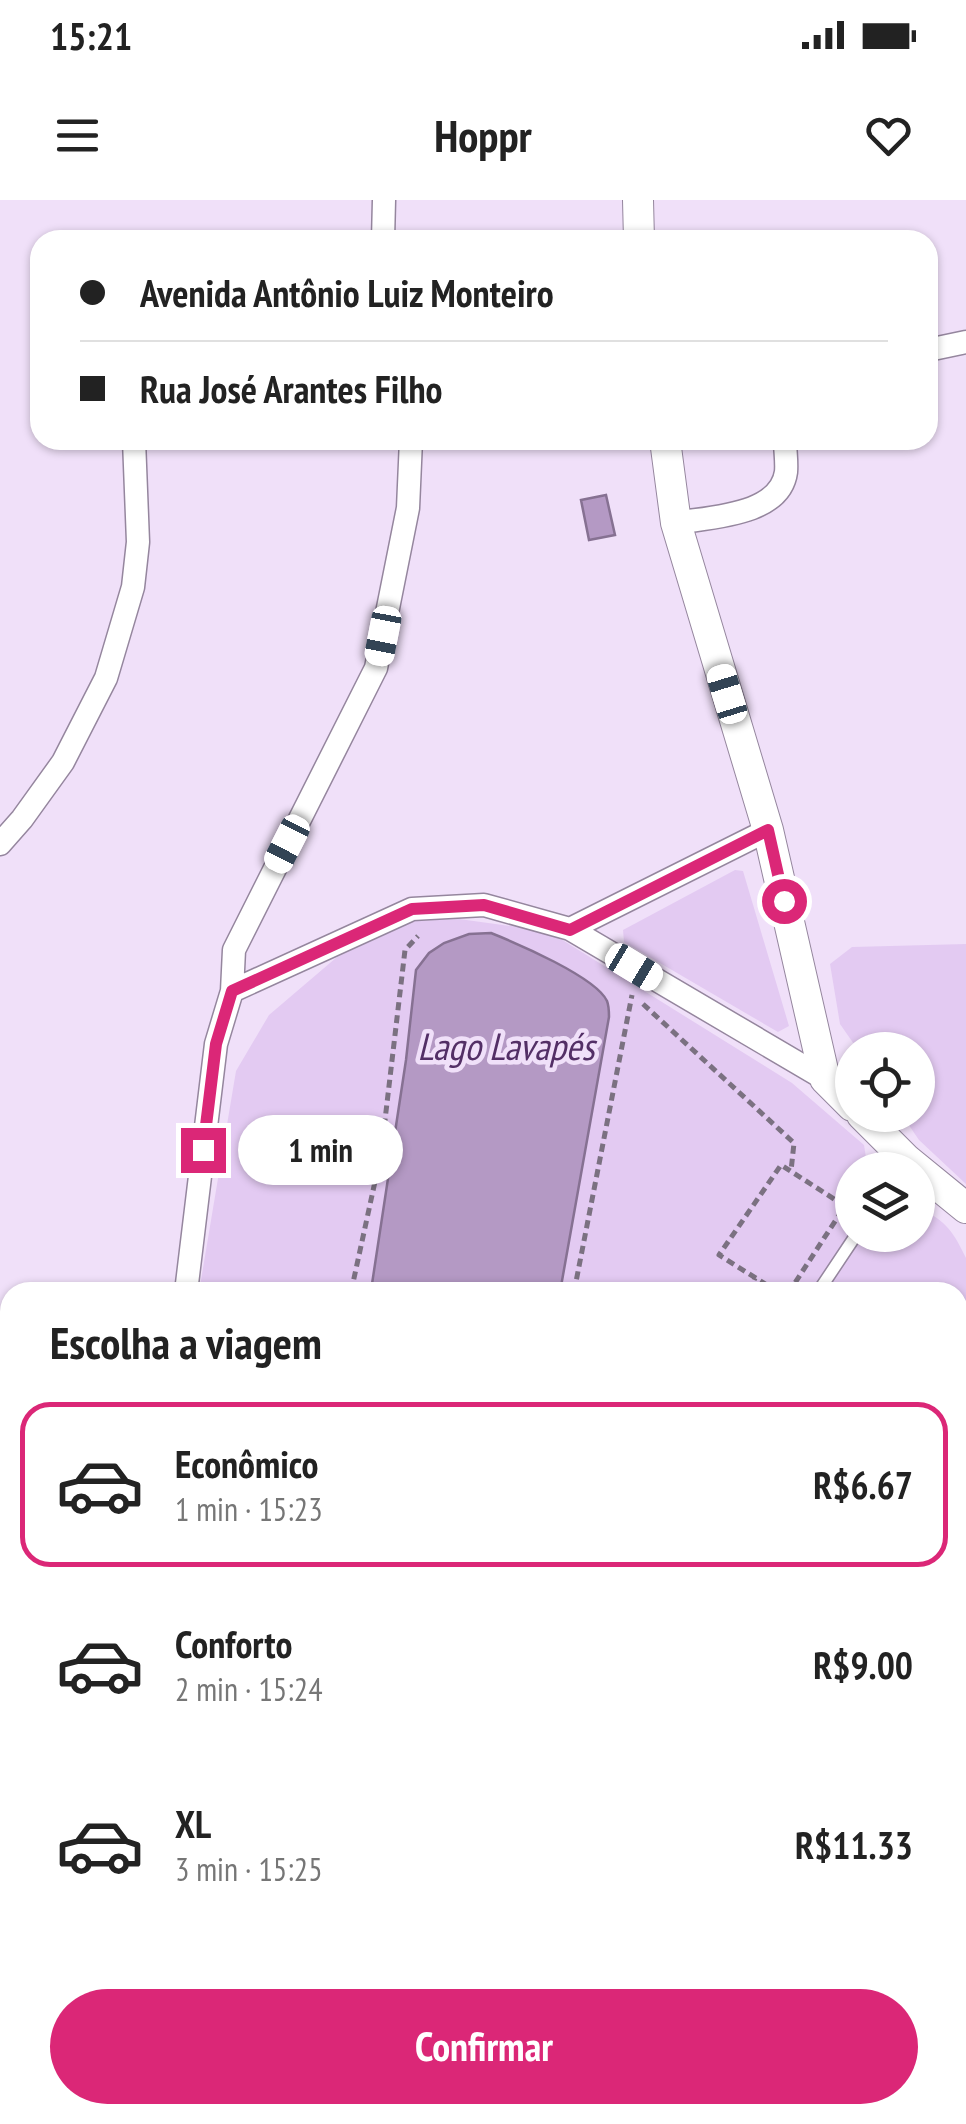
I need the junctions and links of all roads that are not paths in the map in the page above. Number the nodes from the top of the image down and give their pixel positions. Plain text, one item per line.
1 (384, 200) edge
2 (638, 200) edge
3 (383, 230) edge
4 (639, 230) edge
5 (966, 342) edge
6 (938, 348) edge
7 (134, 450) edge
8 (411, 450) edge
9 (666, 450) edge
10 (785, 450) edge
11 (676, 523) junction
12 (768, 830) junction
13 (0, 844) edge
14 (570, 930) junction
15 (232, 991) junction
16 (825, 1079) junction
17 (835, 1089) edge
18 (876, 1132) edge
19 (893, 1152) edge
20 (935, 1186) edge
21 (966, 1208) edge
22 (845, 1252) edge
23 (187, 1282) edge
24 (825, 1282) edge

1 - 3 street
2 - 4 street
5 - 6 street
7 - 13 street
8 - 15 street
9 - 11 street
10 - 11 street
11 - 12 street
12 - 14 street
12 - 16 street
14 - 15 street
14 - 16 street
15 - 23 street
16 - 17 street
18 - 19 street
20 - 21 street
22 - 24 lane

